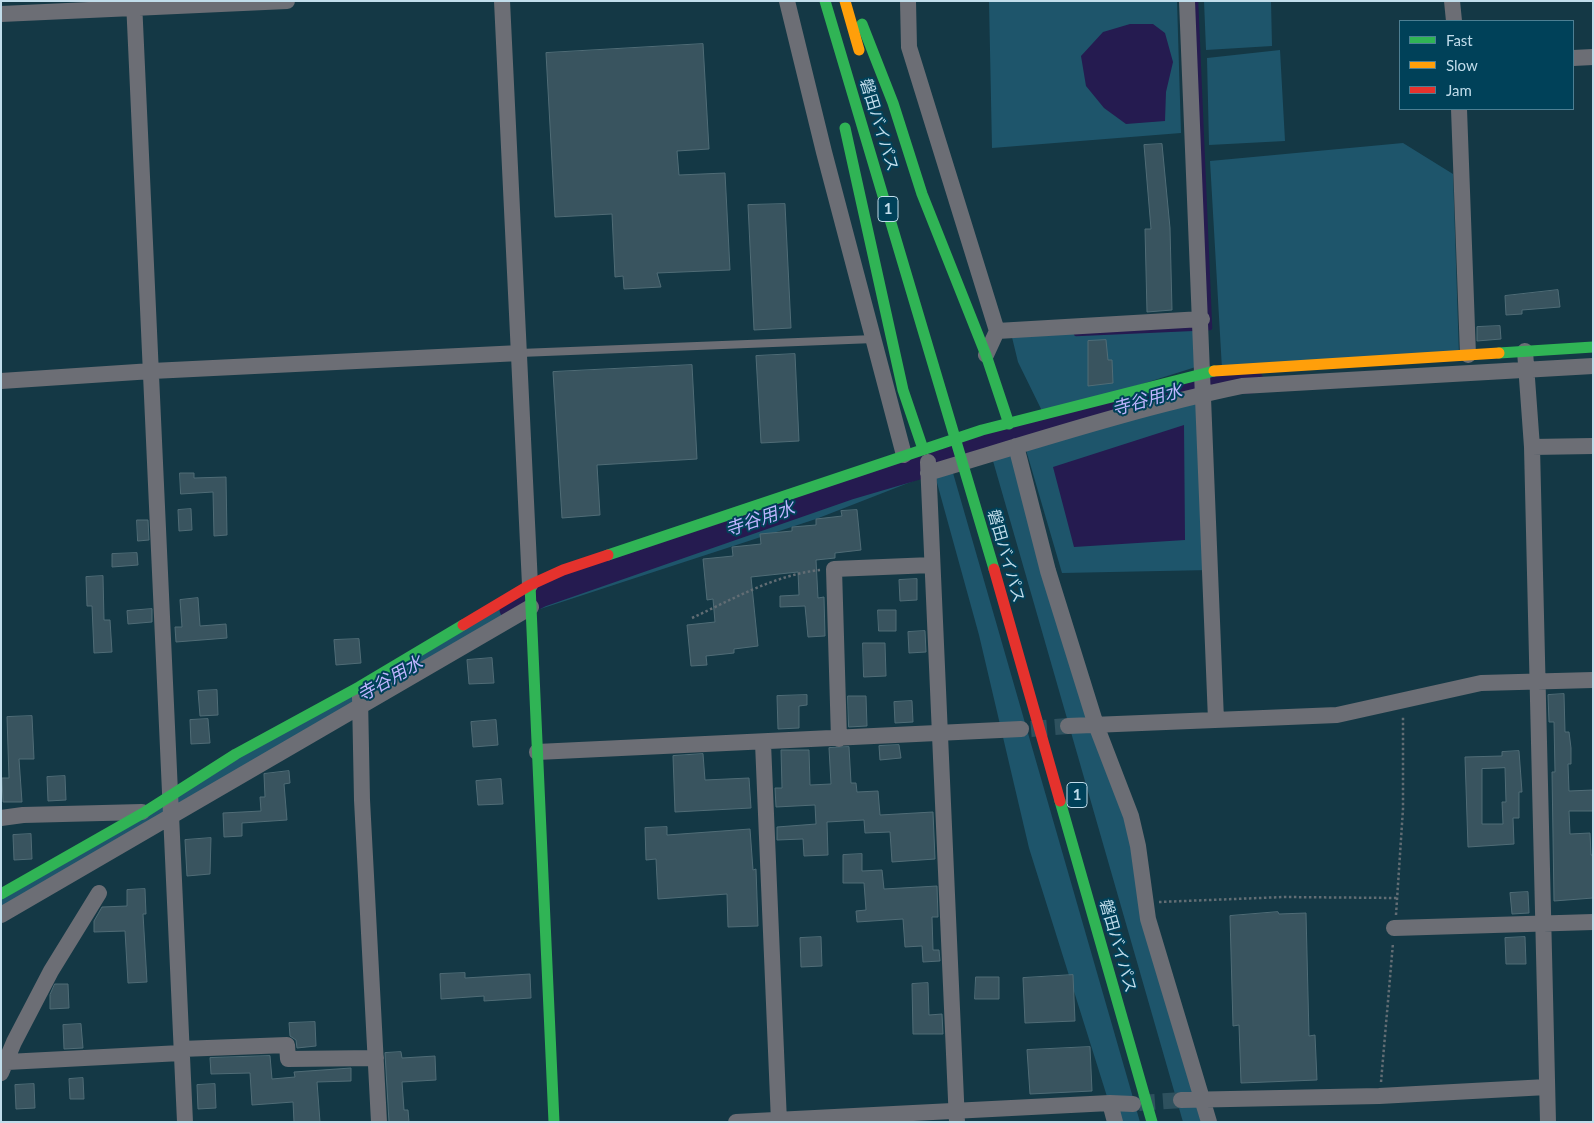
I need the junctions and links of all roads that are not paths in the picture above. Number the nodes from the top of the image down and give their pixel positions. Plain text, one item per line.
1 (288, 1) edge
2 (502, 1) edge
3 (787, 1) edge
4 (816, 1) edge
5 (825, 1) edge
6 (845, 1) edge
7 (854, 1) edge
8 (908, 1) edge
9 (1187, 1) edge
10 (1452, 1) edge
11 (134, 5) edge
12 (1, 14) edge
13 (1454, 20) edge
14 (827, 49) dead end
15 (1593, 57) edge
16 (862, 58) dead end
17 (1574, 58) edge
18 (1459, 110) edge
19 (842, 115) dead end
20 (1201, 324) junction
21 (996, 331) junction
22 (874, 339) junction
23 (1593, 348) edge
24 (520, 353) junction
25 (986, 355) junction
26 (1468, 355) junction
27 (1526, 361) junction
28 (1593, 366) edge
29 (152, 370) junction
30 (1, 381) edge
31 (1202, 385) junction
32 (970, 423) dead end
33 (1009, 424) junction
34 (1016, 446) junction
35 (1593, 446) edge
36 (1532, 447) junction
37 (904, 455) junction
38 (927, 459) junction
39 (981, 468) dead end
40 (932, 565) junction
41 (531, 597) junction
42 (1593, 680) edge
43 (1537, 682) junction
44 (360, 696) junction
45 (1216, 720) junction
46 (1096, 725) junction
47 (1061, 728) tunnel mouth
48 (1021, 729) tunnel mouth
49 (939, 734) junction
50 (839, 739) junction
51 (763, 742) junction
52 (537, 752) junction
53 (169, 797) junction
54 (145, 812) junction
55 (170, 817) junction
56 (1, 818) edge
57 (99, 893) dead end
58 (1, 894) edge
59 (1, 915) edge
60 (1593, 922) edge
61 (1544, 923) junction
62 (1394, 928) road end
63 (181, 1051) junction
64 (376, 1058) junction
65 (4, 1067) edge
66 (1547, 1087) junction
67 (1202, 1099) junction
68 (1181, 1100) tunnel mouth
69 (1110, 1103) junction
70 (1133, 1104) tunnel mouth
71 (1049, 1114) edge
72 (957, 1116) edge
73 (779, 1121) edge
74 (185, 1122) edge
75 (379, 1122) edge
76 (554, 1122) edge
77 (736, 1122) edge
78 (1115, 1122) edge
79 (1152, 1122) edge
80 (1209, 1122) edge
81 (1548, 1122) edge

1 - 11 street
2 - 24 street
3 - 22 street
4 - 14 main road
5 - 79 main road, 磐田バイパス / 1
6 - 16 main road, 磐田バイパス
7 - 25 main road
8 - 21 street
9 - 20 street
10 - 13 street
11 - 12 street
11 - 29 street
15 - 17 street
18 - 26 street
19 - 38 main road
20 - 21 street
20 - 31 street
21 - 25 street
22 - 24 lane
22 - 37 street
23 - 27 main road
24 - 29 street
24 - 41 street
25 - 33 main road
26 - 27 main road
26 - 31 main road
27 - 28 street
27 - 31 street
27 - 36 street
29 - 30 street
29 - 53 street
31 - 33 main road
31 - 34 street
31 - 45 street
32 - 39 main road
33 - 38 main road
34 - 38 street
34 - 46 street
35 - 36 street
36 - 43 street
37 - 38 main road
37 - 41 main road
38 - 40 street
40 - 49 street
40 - 50 street
41 - 44 street
41 - 52 main road
42 - 43 street
43 - 45 street
43 - 61 street
44 - 53 main road
44 - 55 street
44 - 64 street
45 - 46 street
46 - 47 street
46 - 67 street
48 - 49 street
49 - 50 street
49 - 72 street
50 - 51 street
51 - 52 street
51 - 73 street
52 - 76 main road
53 - 54 main road
53 - 55 street
54 - 56 street
54 - 58 main road
55 - 59 street
55 - 63 street
57 - 65 street
60 - 61 street
61 - 62 street
61 - 66 street
63 - 64 street
63 - 65 street
63 - 74 street
64 - 75 street
66 - 67 street
66 - 81 street
67 - 68 street
67 - 80 street
69 - 70 street
69 - 71 street
69 - 78 street
71 - 72 street
72 - 73 street
73 - 77 street

